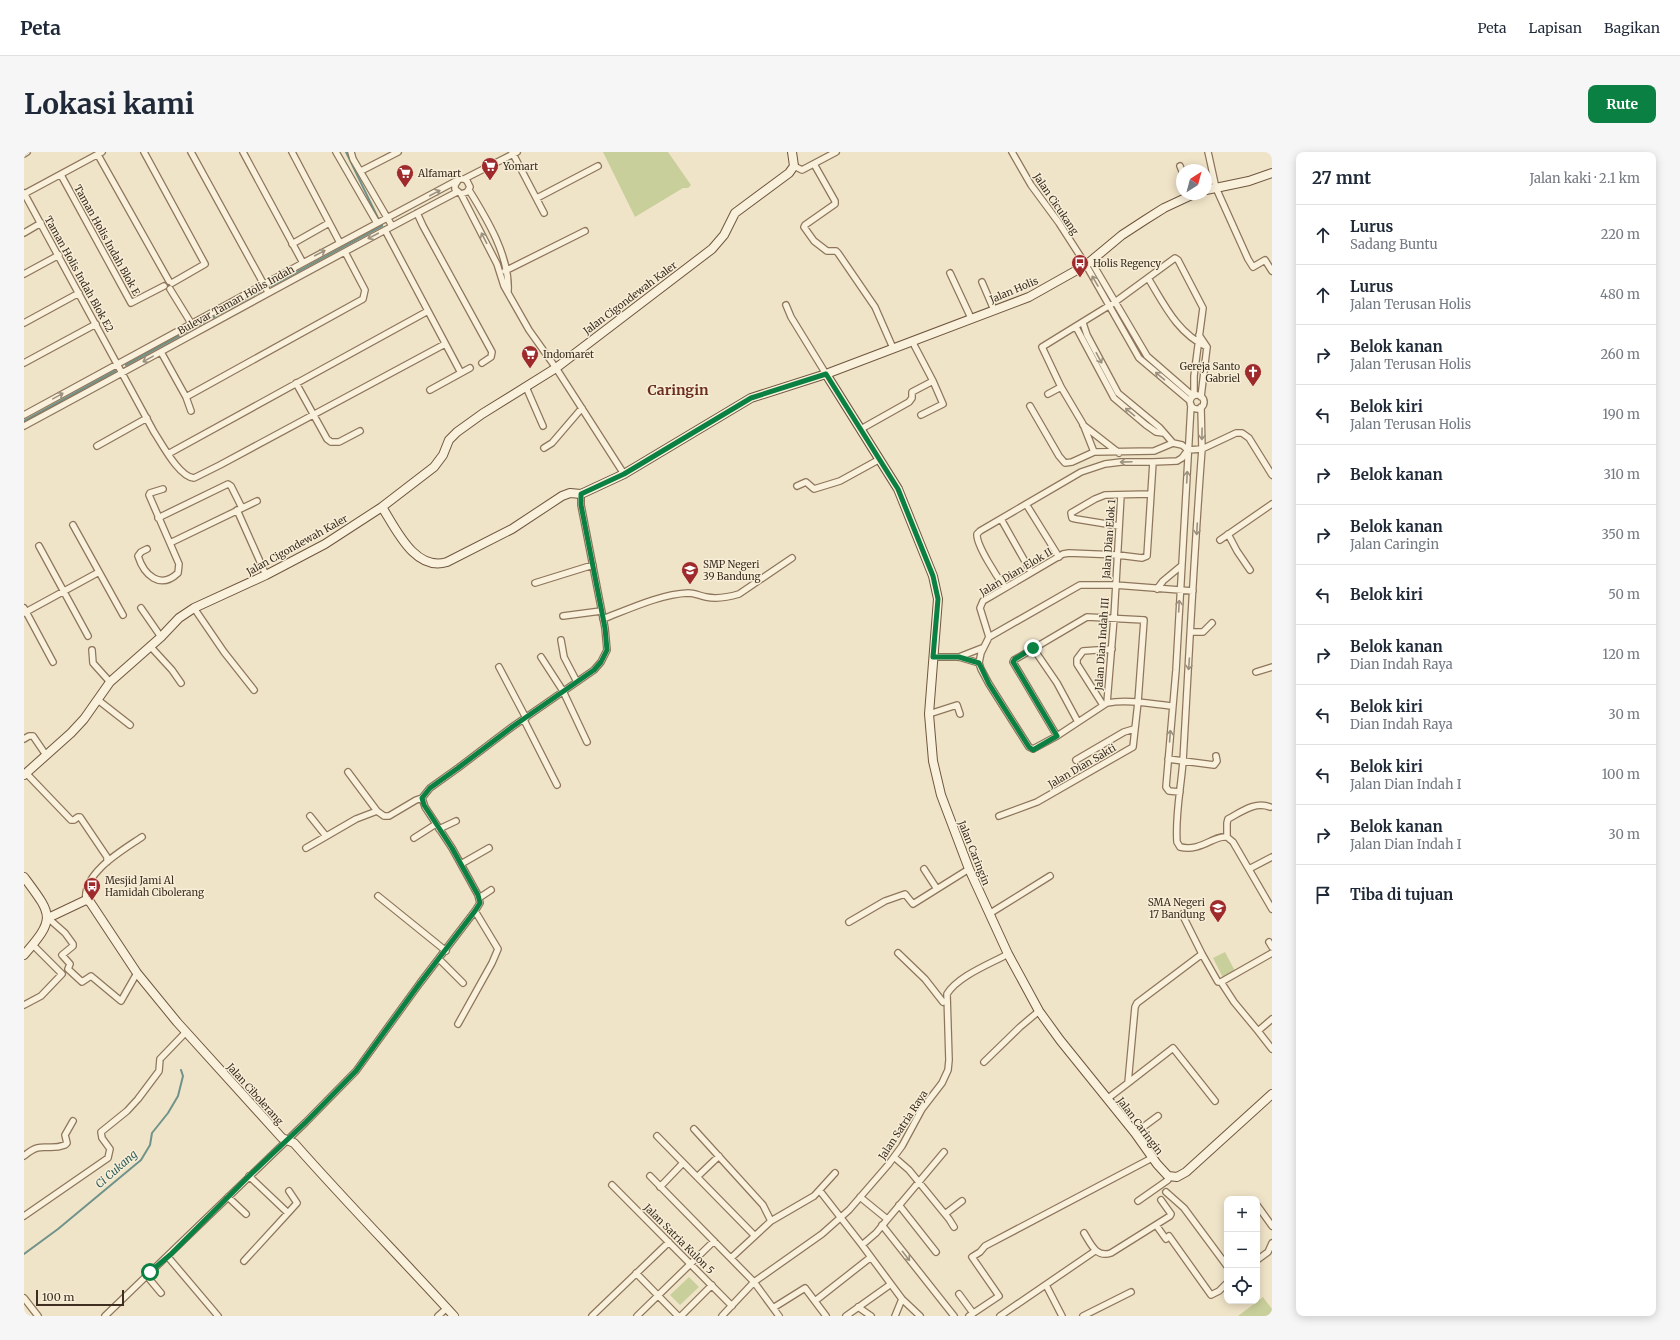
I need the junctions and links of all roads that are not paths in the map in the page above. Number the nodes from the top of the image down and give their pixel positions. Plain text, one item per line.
1 (27, 152) edge
2 (144, 152) edge
3 (191, 152) edge
4 (243, 152) edge
5 (292, 152) edge
6 (336, 152) edge
7 (351, 152) edge
8 (398, 152) edge
9 (792, 152) edge
10 (836, 152) edge
11 (1012, 152) edge
12 (1208, 152) edge
13 (100, 153) edge
14 (514, 153) edge
15 (24, 154) edge
16 (814, 164) junction
17 (598, 166) dead end
18 (794, 166) junction
19 (361, 171) junction
20 (1272, 173) edge
21 (61, 175) junction
22 (464, 179) junction
23 (456, 181) junction
24 (1216, 188) junction
25 (1212, 189) edge
26 (469, 190) junction
27 (24, 193) edge
28 (459, 193) junction
29 (537, 198) junction
30 (1180, 200) edge
31 (417, 213) junction
32 (544, 213) dead end
33 (389, 222) junction
34 (41, 223) junction
35 (377, 223) junction
36 (329, 224) junction
37 (385, 230) junction
38 (584, 231) dead end
39 (24, 233) edge
40 (340, 243) junction
41 (292, 244) junction
42 (345, 252) junction
43 (59, 255) junction
44 (302, 263) junction
45 (1088, 263) junction
46 (1272, 271) edge
47 (504, 272) junction
48 (950, 273) dead end
49 (24, 274) edge
50 (1148, 278) junction
51 (982, 282) dead end
52 (170, 284) junction
53 (264, 284) junction
54 (268, 292) junction
55 (79, 293) junction
56 (1115, 302) junction
57 (786, 305) dead end
58 (1110, 305) junction
59 (994, 310) junction
60 (428, 311) junction
61 (971, 318) junction
62 (24, 323) edge
63 (191, 323) junction
64 (1083, 323) junction
65 (96, 324) junction
66 (1076, 327) junction
67 (1199, 335) junction
68 (912, 341) junction
69 (1197, 342) junction
70 (1091, 343) junction
71 (445, 344) junction
72 (1085, 346) junction
73 (1207, 347) junction
74 (893, 348) junction
75 (161, 352) junction
76 (482, 362) dead end
77 (24, 363) edge
78 (117, 364) junction
79 (470, 368) dead end
80 (556, 368) junction
81 (122, 373) junction
82 (461, 373) junction
83 (826, 374) junction
84 (933, 381) junction
85 (296, 383) junction
86 (526, 387) junction
87 (1061, 387) junction
88 (430, 390) dead end
89 (1048, 394) dead end
90 (186, 397) junction
91 (1201, 397) junction
92 (1120, 400) junction
93 (1192, 400) junction
94 (1030, 406) dead end
95 (1201, 407) junction
96 (582, 408) junction
97 (191, 411) dead end
98 (24, 414) edge
99 (314, 415) junction
100 (921, 415) dead end
101 (147, 418) junction
102 (1083, 424) junction
103 (24, 426) edge
104 (543, 426) dead end
105 (861, 429) junction
106 (360, 431) dead end
107 (1173, 444) junction
108 (97, 446) dead end
109 (544, 448) dead end
110 (1202, 449) junction
111 (1188, 450) junction
112 (1094, 452) junction
113 (1119, 452) junction
114 (168, 454) junction
115 (880, 459) junction
116 (1153, 462) junction
117 (624, 474) junction
118 (1272, 475) edge
119 (797, 486) dead end
120 (164, 489) dead end
121 (581, 494) junction
122 (1152, 494) junction
123 (1121, 495) junction
124 (257, 501) dead end
125 (1026, 504) junction
126 (1272, 504) edge
127 (382, 507) junction
128 (240, 509) junction
129 (158, 518) junction
130 (1001, 519) junction
131 (73, 525) dead end
132 (1119, 526) junction
133 (1228, 534) junction
134 (1220, 540) dead end
135 (170, 543) junction
136 (39, 546) dead end
137 (147, 549) dead end
138 (1118, 555) junction
139 (1059, 557) junction
140 (792, 558) dead end
141 (593, 565) junction
142 (1181, 566) junction
143 (1250, 570) dead end
144 (99, 572) junction
145 (1030, 572) junction
146 (266, 575) junction
147 (535, 583) dead end
148 (1115, 585) junction
149 (1005, 588) junction
150 (1156, 589) junction
151 (63, 591) junction
152 (1179, 591) junction
153 (1193, 591) junction
154 (141, 608) dead end
155 (194, 608) junction
156 (25, 611) edge
157 (601, 611) junction
158 (123, 615) dead end
159 (563, 616) dead end
160 (1114, 618) junction
161 (603, 619) junction
162 (1212, 623) dead end
163 (1191, 632) junction
164 (88, 636) dead end
165 (161, 637) junction
166 (989, 637) junction
167 (561, 640) dead end
168 (150, 646) junction
169 (982, 648) junction
170 (1033, 648) junction
171 (1112, 649) junction
172 (92, 650) dead end
173 (541, 657) dead end
174 (933, 657) junction
175 (959, 657) junction
176 (53, 662) dead end
177 (979, 663) junction
178 (1272, 667) edge
179 (499, 668) dead end
180 (1256, 672) dead end
181 (110, 682) junction
182 (577, 682) junction
183 (181, 683) dead end
184 (254, 690) dead end
185 (563, 691) junction
186 (98, 700) junction
187 (1138, 702) junction
188 (1105, 704) junction
189 (1172, 706) junction
190 (929, 714) junction
191 (960, 714) dead end
192 (525, 719) junction
193 (1078, 722) junction
194 (130, 725) dead end
195 (1134, 730) junction
196 (1057, 736) junction
197 (24, 739) edge
198 (587, 742) dead end
199 (46, 755) junction
200 (1216, 756) dead end
201 (1168, 759) junction
202 (1076, 760) dead end
203 (1183, 762) junction
204 (348, 772) dead end
205 (25, 774) edge
206 (557, 784) dead end
207 (1180, 792) junction
208 (422, 798) junction
209 (1270, 807) dead end
210 (377, 811) junction
211 (310, 816) dead end
212 (999, 816) dead end
213 (456, 821) dead end
214 (438, 827) junction
215 (326, 836) junction
216 (142, 837) dead end
217 (414, 838) dead end
218 (1228, 838) junction
219 (306, 848) dead end
220 (490, 848) dead end
221 (1272, 857) edge
222 (107, 862) junction
223 (461, 864) junction
224 (924, 869) dead end
225 (969, 869) junction
226 (1249, 869) junction
227 (1050, 876) dead end
228 (24, 877) edge
229 (936, 889) junction
230 (491, 890) dead end
231 (378, 896) dead end
232 (479, 898) junction
233 (86, 900) junction
234 (1272, 909) edge
235 (475, 911) junction
236 (989, 914) junction
237 (1182, 914) dead end
238 (48, 918) junction
239 (849, 922) dead end
240 (33, 945) junction
241 (446, 951) junction
242 (898, 953) dead end
243 (1272, 953) edge
244 (1008, 954) junction
245 (1202, 954) junction
246 (24, 955) edge
247 (439, 959) junction
248 (68, 968) junction
249 (138, 973) junction
250 (62, 974) junction
251 (1221, 982) junction
252 (464, 983) dead end
253 (943, 1002) dead end
254 (24, 1005) edge
255 (1039, 1011) junction
256 (1272, 1019) edge
257 (458, 1024) dead end
258 (1258, 1031) junction
259 (186, 1032) junction
260 (1272, 1049) edge
261 (984, 1062) dead end
262 (1128, 1083) junction
263 (1272, 1094) edge
264 (1107, 1099) junction
265 (1215, 1101) dead end
266 (1158, 1116) dead end
267 (74, 1121) dead end
268 (694, 1129) dead end
269 (1134, 1133) junction
270 (657, 1136) dead end
271 (288, 1140) junction
272 (944, 1152) dead end
273 (24, 1156) edge
274 (719, 1156) junction
275 (894, 1157) junction
276 (1152, 1158) junction
277 (683, 1162) junction
278 (835, 1173) dead end
279 (249, 1176) junction
280 (650, 1176) dead end
281 (1168, 1176) junction
282 (697, 1177) junction
283 (918, 1182) junction
284 (612, 1185) dead end
285 (660, 1187) junction
286 (289, 1191) dead end
287 (820, 1191) junction
288 (1166, 1192) dead end
289 (228, 1197) junction
290 (860, 1197) junction
291 (1161, 1200) dead end
292 (962, 1201) dead end
293 (1138, 1201) dead end
294 (899, 1205) junction
295 (1260, 1209) edge
296 (288, 1213) junction
297 (246, 1214) dead end
298 (945, 1214) junction
299 (24, 1216) edge
300 (841, 1218) junction
301 (887, 1219) junction
302 (771, 1220) junction
303 (882, 1225) junction
304 (1156, 1225) junction
305 (1272, 1226) edge
306 (954, 1227) dead end
307 (1084, 1234) dead end
308 (754, 1236) junction
309 (714, 1241) junction
310 (668, 1242) junction
311 (1272, 1243) edge
312 (862, 1245) junction
313 (1095, 1251) junction
314 (936, 1252) dead end
315 (168, 1257) junction
316 (871, 1257) junction
317 (731, 1258) junction
318 (1260, 1258) edge
319 (244, 1261) dead end
320 (1224, 1262) edge
321 (690, 1264) junction
322 (636, 1273) junction
323 (146, 1275) junction
324 (754, 1282) junction
325 (891, 1284) junction
326 (712, 1285) junction
327 (1046, 1285) junction
328 (1224, 1286) edge
329 (1131, 1292) dead end
330 (161, 1293) dead end
331 (960, 1294) dead end
332 (658, 1295) junction
333 (24, 1298) edge
334 (902, 1299) junction
335 (815, 1300) junction
336 (732, 1306) junction
337 (858, 1307) junction
338 (447, 1308) junction
339 (773, 1308) junction
340 (971, 1315) edge
341 (38, 1316) edge
342 (105, 1316) edge
343 (218, 1316) edge
344 (438, 1316) edge
345 (454, 1316) edge
346 (592, 1316) edge
347 (637, 1316) edge
348 (679, 1316) edge
349 (722, 1316) edge
350 (779, 1316) edge
351 (826, 1316) edge
352 (846, 1316) edge
353 (871, 1316) edge
354 (895, 1316) edge
355 (920, 1316) edge
356 (954, 1316) edge
357 (1000, 1316) edge
358 (1062, 1316) edge
359 (1083, 1316) edge

1 - 15 street
2 - 52 street
3 - 53 street
4 - 41 street
5 - 36 street
6 - 35 street
7 - 19 street
8 - 19 street
9 - 18 main road
10 - 16 street
11 - 45 street, Jalan Cicukang
12 - 24 street
13 - 21 street
13 - 52 street
14 - 22 street
14 - 29 street
16 - 18 street
16 - 74 street
17 - 29 street
18 - 80 main road, Jalan Cigondewah Kaler
19 - 33 street
20 - 24 main road
21 - 27 street
21 - 52 street, Taman Holis Indah Blok E
22 - 23 street
22 - 26 street
23 - 28 street
33 -> 23 street, Bulevar Taman Holis Indah
24 - 25 main road
24 - 46 street
26 - 28 street
26 - 47 street
27 - 34 street, Taman Holis Indah Blok E2
28 - 31 street, Bulevar Taman Holis Indah
47 -> 28 street
29 - 32 street
30 - 45 main road, Jalan Holis
31 - 33 street, Bulevar Taman Holis Indah
31 - 76 street
33 - 35 street, Bulevar Taman Holis Indah
33 - 37 street, Bulevar Taman Holis Indah
34 - 39 street
34 - 43 street, Taman Holis Indah Blok E2
35 - 40 street, Bulevar Taman Holis Indah
36 - 40 street
36 - 41 street
37 -> 42 street, Bulevar Taman Holis Indah
37 - 60 street
38 - 47 street
44 -> 40 street, Bulevar Taman Holis Indah
41 - 44 street
42 - 54 street, Bulevar Taman Holis Indah
42 - 90 street
43 - 49 street
43 - 55 street, Taman Holis Indah Blok E2
44 - 53 street, Bulevar Taman Holis Indah
45 - 56 street
58 -> 45 street
45 - 59 main road, Jalan Holis
47 - 80 street
48 - 61 street
50 - 56 street
50 - 67 street
50 - 69 street
51 - 59 street
52 - 63 street
53 - 54 street
53 - 63 street, Bulevar Taman Holis Indah
54 - 75 street, Bulevar Taman Holis Indah
55 - 62 street
55 - 65 street, Taman Holis Indah Blok E2
56 - 58 street
56 - 93 street
57 - 83 street
58 - 64 street
93 -> 58 street
59 - 61 main road, Jalan Holis
60 - 71 street
60 - 85 street
61 - 68 main road, Jalan Holis
63 - 78 street, Bulevar Taman Holis Indah
64 - 66 street
64 - 70 street
65 - 77 street
65 - 78 street, Taman Holis Indah Blok E2
66 - 72 street
66 - 87 street
67 - 69 street
67 - 73 street
68 - 74 main road, Jalan Holis
68 - 84 street
69 - 73 street
69 - 93 street
70 - 72 street
70 -> 92 street
71 - 82 street
71 - 99 street, Taman Holis Indah Blok E2
72 - 92 street
73 - 91 street
74 - 83 main road, Jalan Holis
75 -> 81 street, Bulevar Taman Holis Indah
75 - 90 street
78 - 81 street, Taman Holis Indah Blok E2
98 -> 78 street, Bulevar Taman Holis Indah
79 - 82 street
80 - 86 main road, Jalan Cigondewah Kaler
80 - 96 street
81 - 101 street, Taman Holis Indah Blok E2
81 - 103 street, Bulevar Taman Holis Indah
82 - 88 street
83 - 105 main road, Jalan Caringin
83 - 117 main road, Jalan Holis
84 - 100 street
84 - 105 street
85 - 99 street
85 - 114 street
86 - 104 street
86 - 127 main road, Jalan Cigondewah Kaler
87 - 89 street
87 - 102 street
90 - 97 street
91 - 93 street
91 - 95 street
92 - 107 street
93 - 95 street
93 - 111 street
94 - 112 street
95 -> 110 street
96 - 109 street
96 - 117 street
99 - 106 street
99 - 114 street, Taman Holis Indah Blok E2
101 - 108 street
101 - 114 street, Taman Holis Indah Blok E2
102 - 112 street
102 - 113 street
105 - 115 main road, Jalan Caringin
107 - 111 street
107 - 113 street
110 - 111 street
110 - 118 street
110 -> 153 street
111 - 116 street
142 -> 111 street
112 - 113 street
115 - 119 street
115 - 174 main road, Jalan Caringin
116 - 122 street
116 -> 125 street
117 - 121 main road, Jalan Holis
120 - 129 street
121 - 127 main road, Jalan Holis
121 - 141 street
122 - 123 street
122 - 138 street, Jalan Dian Elok II
123 - 132 street, Jalan Dian Elok 1
123 - 132 street
124 - 128 street
125 - 130 street
125 - 139 street
126 - 133 street
127 - 146 main road, Jalan Cigondewah Kaler
128 - 129 street
128 - 135 street
128 - 146 street
129 - 135 street
130 - 145 street
130 - 149 street
131 - 144 street
132 - 138 street, Jalan Dian Elok 1
133 - 134 street
133 - 143 street
135 - 137 street
136 - 151 street
138 - 139 street, Jalan Dian Elok II
138 - 148 street, Jalan Dian Elok 1
139 - 145 street, Jalan Dian Elok II
140 - 161 street
141 - 147 street
141 - 157 street
142 - 150 street
142 - 152 street
144 - 151 street
144 - 158 street
145 - 149 street, Jalan Dian Elok II
146 - 155 main road, Jalan Cigondewah Kaler
148 - 150 street
148 - 160 street, Jalan Dian Indah III
148 - 166 street
149 - 166 street, Jalan Dian Elok II
150 - 152 street
151 - 156 street
151 - 164 street
152 - 153 street
189 -> 152 street
153 - 163 street
154 - 165 street
155 - 165 main road, Jalan Cigondewah Kaler
155 - 184 street
156 - 176 street
157 - 159 street
157 - 161 street
160 - 170 street
160 - 171 street, Jalan Dian Indah III
160 - 187 street, Jalan Dian Sakti
161 - 182 street
162 - 163 street
163 -> 203 street
165 - 168 main road, Jalan Cigondewah Kaler
166 - 169 street
167 - 182 street
168 - 181 main road, Jalan Cigondewah Kaler
168 - 183 street
169 - 175 street
169 - 177 street
170 - 193 street
170 - 196 street
171 - 188 street, Jalan Dian Indah III
171 - 188 street
172 - 181 street
173 - 185 street
174 - 175 street
174 - 190 main road, Jalan Caringin
175 - 177 street
177 - 196 street
178 - 180 street
179 - 192 street
181 - 186 main road, Jalan Cigondewah Kaler
182 - 185 street
185 - 192 street
185 - 198 street
186 - 194 street
186 - 199 main road, Jalan Cigondewah Kaler
187 - 188 street
187 - 189 street
187 - 195 street, Jalan Dian Sakti
188 - 193 street
201 -> 189 street
190 - 191 street
190 - 225 main road, Jalan Caringin
192 - 206 street
192 - 208 street
193 - 196 street
195 - 202 street
195 - 212 street, Jalan Dian Sakti
197 - 199 street
199 - 205 main road, Jalan Cigondewah Kaler
200 - 203 street
201 - 203 street
201 - 207 street
203 - 207 street
204 - 210 street
205 - 222 street
207 - 218 street
208 - 210 street
208 - 214 street
209 - 218 street
210 - 215 street
211 - 215 street
213 - 214 street
214 - 217 street
214 - 223 street
215 - 219 street
216 - 222 street
218 - 226 street
220 - 223 street
221 - 226 street
222 - 233 street
223 - 232 street
224 - 229 street
225 - 229 street
225 - 236 main road, Jalan Caringin
226 - 234 street
227 - 236 street
228 - 238 main road
229 - 239 street
230 - 232 street
231 - 241 street
232 - 235 street
233 - 238 main road
233 - 249 main road, Jalan Cibolerang
235 - 241 street
235 - 257 street
236 - 244 main road, Jalan Caringin
237 - 245 street
238 - 240 main road
238 - 248 street
240 - 246 main road
240 - 250 street
241 - 247 street
242 - 253 street
243 - 251 street
244 - 255 main road, Jalan Caringin
244 - 275 street, Jalan Satria Raya
245 - 251 street
245 - 262 street
247 - 252 street
247 - 271 street
248 - 249 street
248 - 250 street
249 - 259 main road, Jalan Cibolerang
250 - 254 street
251 - 258 street
255 - 261 street
255 - 264 main road, Jalan Caringin
256 - 258 street
258 - 260 street
259 - 271 main road, Jalan Cibolerang
259 - 299 street
262 - 264 street
262 - 265 street
263 - 281 main road
264 - 269 main road, Jalan Caringin
266 - 269 street
267 - 273 street
268 - 274 street
269 - 276 main road, Jalan Caringin
270 - 277 street
271 - 279 street
271 - 338 main road, Jalan Cibolerang
272 - 283 street
274 - 282 street
274 - 302 street
275 - 283 street
275 - 290 street, Jalan Satria Raya
276 - 281 main road, Jalan Caringin
276 - 340 street
277 - 282 street
277 - 285 street
278 - 287 street
279 - 289 street
279 - 296 street
280 - 285 street
281 - 293 street
282 - 308 street
283 - 294 street
283 - 298 street
284 - 310 street, Jalan Satria Kulon 5
285 - 309 street
286 - 296 street
287 - 300 street
287 - 302 street
288 - 320 street
289 - 297 street
289 - 315 street
290 - 300 street, Jalan Satria Raya
290 - 301 street
291 - 304 street
292 - 298 street
294 - 301 street
294 - 314 street
295 - 305 street
296 - 319 street
298 - 306 street
300 - 312 street
300 - 324 street, Jalan Satria Raya
301 - 303 street
302 - 308 street
303 - 312 street
303 -> 356 street
304 - 313 street
304 - 328 street
307 - 313 street
308 - 317 street
309 - 317 street
309 - 321 street
310 - 321 street, Jalan Satria Kulon 5
310 - 322 street
311 - 318 street
312 - 316 street
313 - 327 street
315 - 323 street
315 - 343 street
316 - 325 street
316 - 335 street
317 - 324 street
321 - 326 street, Jalan Satria Kulon 5
321 - 332 street
322 - 332 street
322 - 346 street
323 - 330 street
323 - 342 street
324 - 336 street, Jalan Satria Raya
324 - 339 street
325 - 334 street
325 - 337 street
326 - 336 street, Jalan Satria Kulon 5
326 - 348 street
327 - 357 street
327 - 358 street
329 - 359 street
331 - 340 street
332 - 347 street
332 - 348 street
333 - 341 street
334 - 354 street
334 - 355 street
335 - 339 street
335 - 351 street
336 - 349 street, Jalan Satria Raya
337 - 352 street
337 - 353 street
338 - 344 street
338 - 345 main road, Jalan Cibolerang
339 - 350 street

